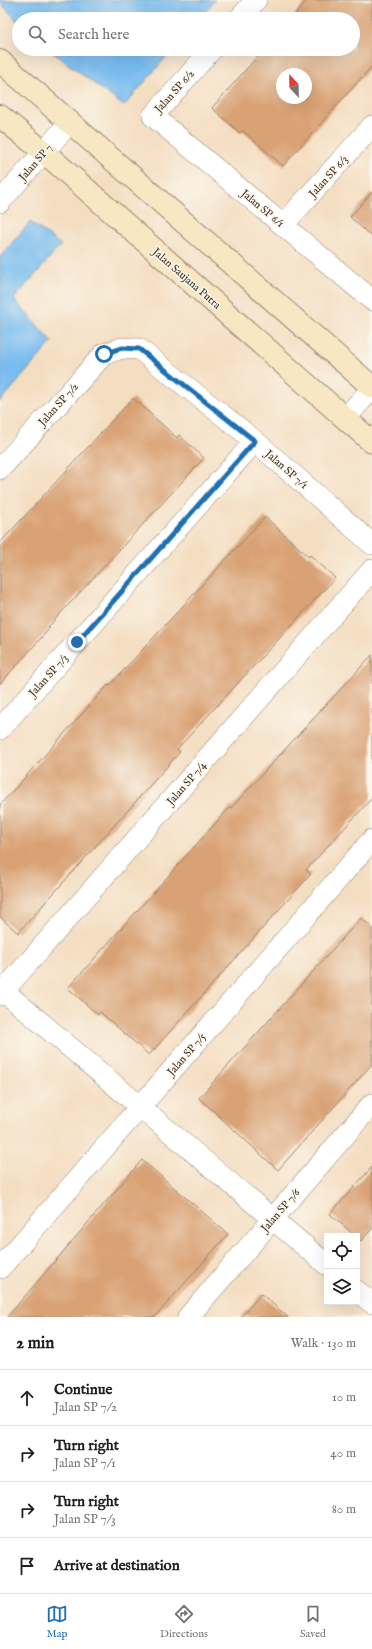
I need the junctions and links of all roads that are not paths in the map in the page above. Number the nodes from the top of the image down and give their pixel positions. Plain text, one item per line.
1 (256, 0) edge
2 (245, 12) edge
3 (206, 56) edge
4 (0, 61) edge
5 (0, 116) edge
6 (153, 116) joint
7 (70, 122) junction
8 (372, 126) edge
9 (44, 152) junction
10 (0, 202) edge
11 (283, 225) junction
12 (372, 300) edge
13 (122, 348) joint
14 (372, 388) edge
15 (345, 418) junction
16 (255, 441) junction
17 (372, 442) edge
18 (0, 469) edge
19 (372, 544) edge
20 (372, 570) edge
21 (0, 729) edge
22 (372, 840) edge
23 (1, 991) edge
24 (372, 1104) edge
25 (140, 1107) junction
26 (273, 1219) junction
27 (324, 1262) edge
28 (0, 1268) edge
29 (360, 1293) edge
30 (372, 1303) edge
31 (188, 1317) edge

1 - 2 street
3 - 6 street, Jalan SP 6/2
4 - 7 main road
5 - 9 main road, Jalan Saujana Putra
6 - 11 street, Jalan SP 6/1
7 - 9 street, Jalan SP 7
7 - 14 main road
8 - 11 street, Jalan SP 6/3
9 - 10 street, Jalan SP 7
9 - 15 main road, Jalan Saujana Putra
11 - 12 street, Jalan SP 6/1
13 - 16 street, Jalan SP 7/1
13 - 18 street, Jalan SP 7/2
14 - 15 street
15 - 17 main road, Jalan Saujana Putra
16 - 19 street, Jalan SP 7/1
16 - 21 street, Jalan SP 7/3
20 - 23 street, Jalan SP 7/4
22 - 25 street, Jalan SP 7/5
23 - 25 street
24 - 26 street, Jalan SP 7/6
25 - 26 street
25 - 28 street, Jalan SP 7/5
26 - 27 street
26 - 31 street, Jalan SP 7/6
29 - 30 street

